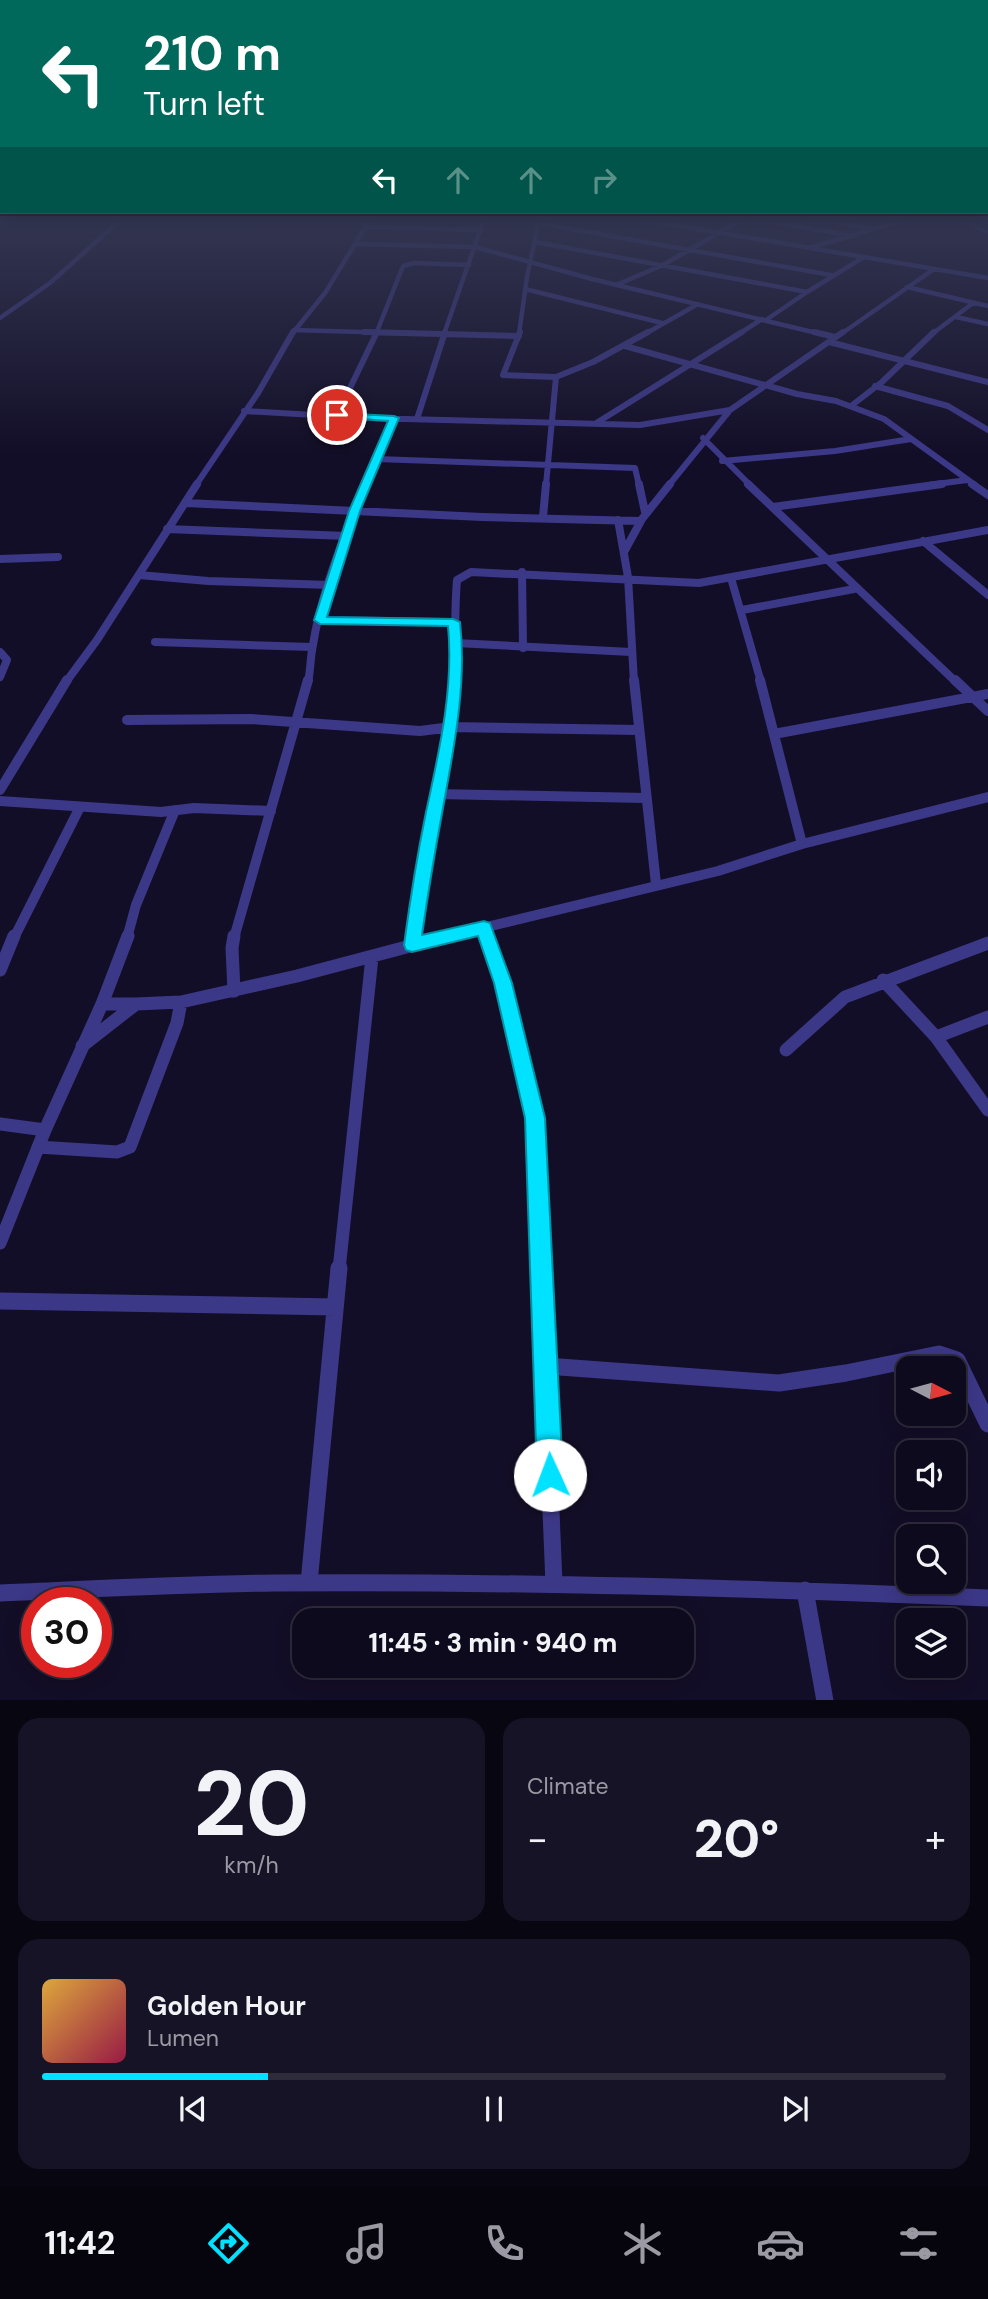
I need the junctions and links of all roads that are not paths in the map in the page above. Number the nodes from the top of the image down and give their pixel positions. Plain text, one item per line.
1 (32, 295) edge
2 (322, 295) edge
3 (391, 295) edge
4 (458, 295) edge
5 (524, 295) edge
6 (551, 295) edge
7 (661, 295) edge
8 (802, 295) edge
9 (896, 295) edge
10 (942, 295) edge
11 (973, 303) junction
12 (698, 304) junction
13 (988, 306) edge
14 (956, 317) junction
15 (0, 318) edge
16 (764, 320) junction
17 (662, 323) junction
18 (988, 324) edge
19 (294, 330) junction
20 (377, 332) junction
21 (444, 335) junction
22 (519, 336) junction
23 (832, 340) junction
24 (625, 346) junction
25 (902, 360) junction
26 (689, 365) junction
27 (556, 377) junction
28 (987, 378) edge
29 (767, 385) junction
30 (875, 386) junction
31 (851, 406) junction
32 (730, 410) junction
33 (244, 411) junction
34 (337, 415) junction
35 (394, 418) junction
36 (417, 419) junction
37 (551, 422) junction
38 (596, 423) junction
39 (986, 427) edge
40 (703, 438) junction
41 (911, 439) junction
42 (377, 459) junction
43 (722, 461) junction
44 (550, 466) junction
45 (967, 480) junction
46 (988, 495) edge
47 (186, 503) junction
48 (774, 508) junction
49 (354, 511) junction
50 (645, 512) junction
51 (543, 517) junction
52 (618, 520) junction
53 (639, 521) junction
54 (167, 529) junction
55 (988, 530) edge
56 (347, 537) junction
57 (923, 541) junction
58 (624, 552) junction
59 (58, 557) dead end
60 (0, 558) edge
61 (825, 561) junction
62 (522, 572) junction
63 (139, 575) junction
64 (628, 577) junction
65 (731, 578) junction
66 (330, 585) junction
67 (854, 589) junction
68 (988, 595) edge
69 (742, 610) junction
70 (320, 620) junction
71 (453, 622) junction
72 (155, 642) dead end
73 (456, 643) junction
74 (312, 647) junction
75 (523, 648) junction
76 (0, 652) edge
77 (631, 652) junction
78 (0, 677) edge
79 (988, 694) edge
80 (973, 697) junction
81 (988, 711) edge
82 (127, 720) dead end
83 (297, 722) junction
84 (451, 727) junction
85 (639, 730) junction
86 (774, 734) junction
87 (0, 790) edge
88 (437, 794) junction
89 (646, 797) junction
90 (988, 797) edge
91 (0, 801) edge
92 (80, 807) junction
93 (175, 810) junction
94 (271, 811) junction
95 (802, 845) junction
96 (656, 884) junction
97 (484, 928) junction
98 (988, 943) edge
99 (412, 945) junction
100 (372, 957) junction
101 (0, 970) edge
102 (883, 980) junction
103 (234, 991) junction
104 (181, 1002) junction
105 (102, 1003) junction
106 (136, 1004) junction
107 (988, 1017) edge
108 (936, 1037) junction
109 (82, 1046) junction
110 (786, 1050) dead end
111 (988, 1110) edge
112 (0, 1124) edge
113 (45, 1130) junction
114 (38, 1147) junction
115 (0, 1243) edge
116 (0, 1301) edge
117 (335, 1307) junction
118 (546, 1366) junction
119 (988, 1424) edge
120 (309, 1583) junction
121 (554, 1584) junction
122 (806, 1590) junction
123 (0, 1593) edge
124 (988, 1598) edge
125 (825, 1700) edge

1 - 15 street
2 - 19 street
3 - 20 street
4 - 21 street
5 - 22 street
6 - 17 street
7 - 12 street
8 - 16 street
9 - 23 street
10 - 11 street
11 - 13 street
11 - 14 street
12 - 16 street
12 - 17 street
14 - 18 street
14 - 25 street
16 - 23 street
16 - 26 street
17 - 24 street
19 - 20 street
19 - 33 street
20 - 21 street
20 - 34 street
21 - 22 street
21 - 36 street
22 - 27 street
23 - 25 street
23 - 29 street
24 - 26 street
24 - 27 street
25 - 28 street
25 - 30 street
26 - 29 street
26 - 38 street
27 - 37 street
29 - 31 street
29 - 32 street
30 - 31 street
30 - 39 street
31 - 41 street
32 - 38 street
32 - 40 street
33 - 34 street
33 - 47 street
34 - 35 street
35 - 36 street
35 - 42 street
36 - 37 street
37 - 38 street
37 - 44 street
40 - 43 street
40 - 50 street
41 - 43 street
41 - 45 street
42 - 44 street
42 - 49 street
43 - 48 street
44 - 50 street
44 - 51 street
45 - 46 street
45 - 48 street
47 - 49 street
47 - 54 street
48 - 61 street
49 - 51 street
49 - 56 street
50 - 53 street
51 - 52 street
52 - 53 street
52 - 58 street
53 - 58 street
54 - 56 street
54 - 63 street
55 - 57 street
56 - 66 street
57 - 61 street
57 - 68 street
58 - 64 street
59 - 60 street
61 - 65 street
61 - 67 street
62 - 64 street
62 - 71 street
62 - 75 street
63 - 66 street
63 - 87 street
64 - 65 street
64 - 77 street
65 - 69 street
66 - 70 street
67 - 69 street
67 - 80 street
69 - 86 street
70 - 71 street
70 - 74 street
71 - 73 street
72 - 74 street
73 - 75 street
73 - 84 street
74 - 83 street
75 - 77 street
76 - 78 street
77 - 85 street
79 - 80 street
80 - 81 street
80 - 86 street
82 - 83 street
83 - 84 street
83 - 94 street
84 - 85 street
84 - 88 street
85 - 89 street
86 - 95 street
88 - 89 street
88 - 99 street
89 - 96 street
90 - 95 street
91 - 92 street
92 - 93 street
92 - 101 street
93 - 94 street
93 - 105 street
94 - 103 street
95 - 96 street
96 - 97 street
97 - 99 street
97 - 118 street
98 - 102 street
99 - 100 street
100 - 103 street
100 - 117 street
102 - 108 street
102 - 110 street
103 - 104 street
104 - 106 street
104 - 114 street
105 - 106 street
105 - 109 street
106 - 109 street
107 - 108 street
108 - 111 street
109 - 113 street
112 - 113 street
113 - 114 street
114 - 115 street
116 - 117 street
117 - 120 street
118 - 119 street
118 - 121 street
120 - 121 street
120 - 123 street
121 - 122 street
122 - 124 street
122 - 125 street

